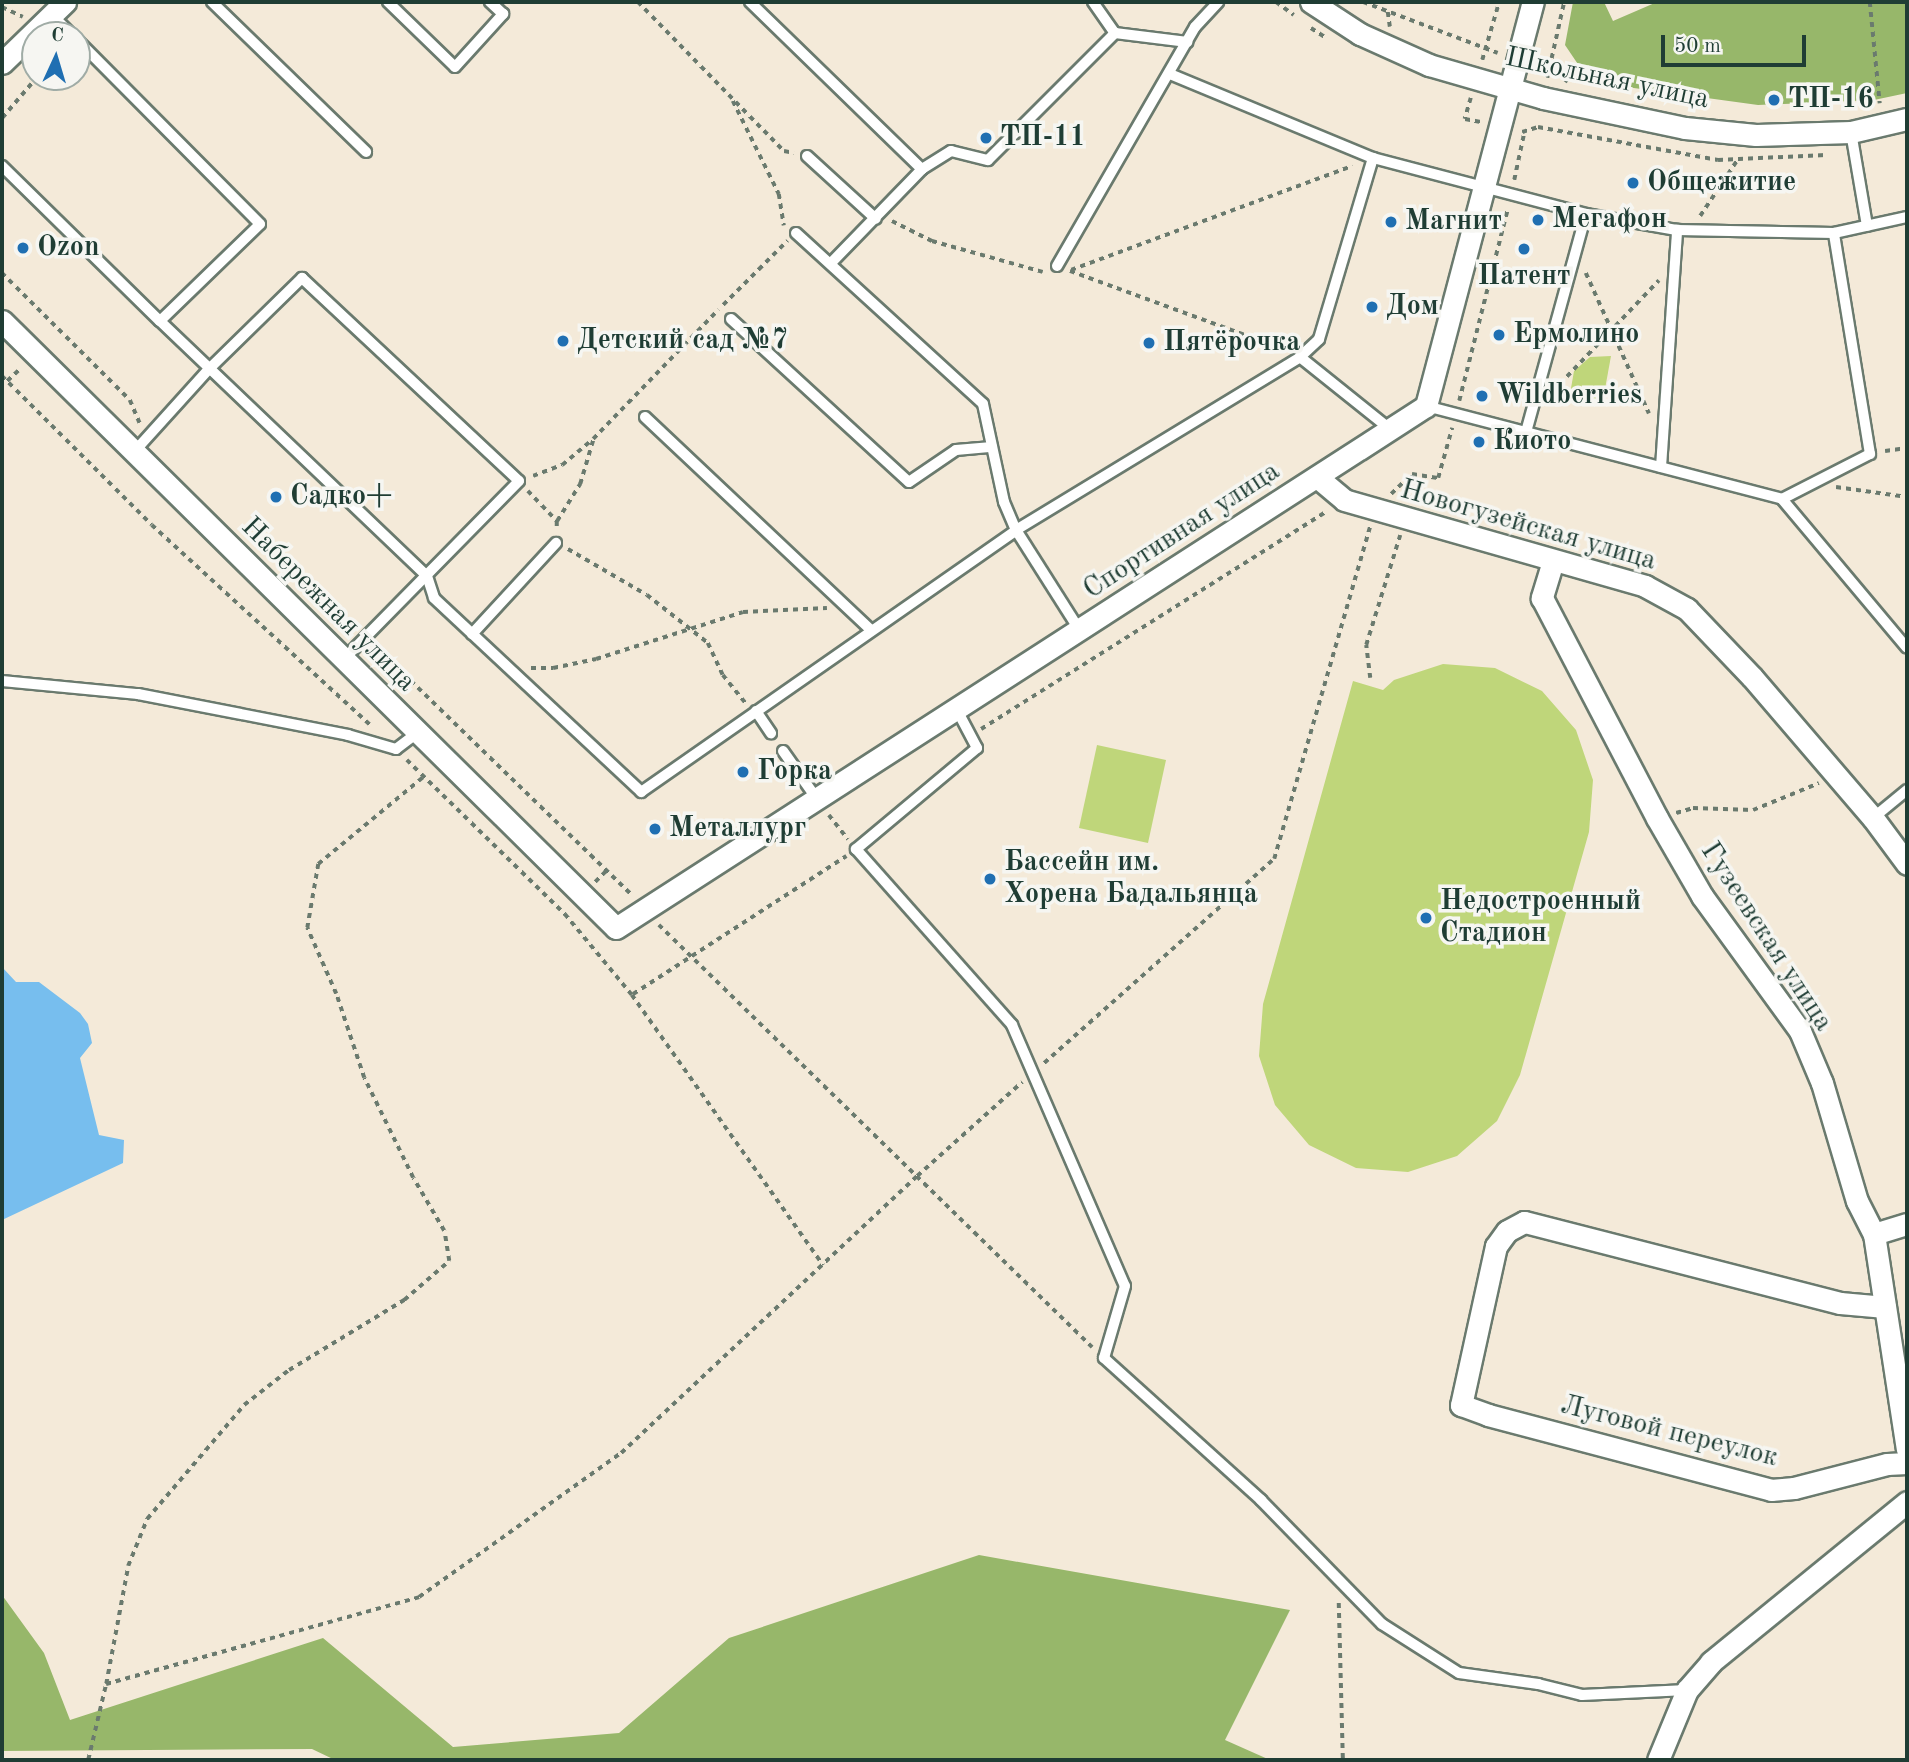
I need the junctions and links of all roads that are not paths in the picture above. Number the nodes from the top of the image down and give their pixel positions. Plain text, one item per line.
1 (212, 2) edge
2 (388, 2) edge
3 (490, 2) edge
4 (750, 2) edge
5 (1093, 2) edge
6 (1218, 2) edge
7 (1312, 2) edge
8 (1533, 2) edge
9 (58, 8) edge
10 (1115, 33) junction
11 (1187, 42) junction
12 (91, 54) edge
13 (2, 62) edge
14 (1170, 74) junction
15 (1511, 89) junction
16 (1907, 119) edge
17 (1851, 132) junction
18 (366, 152) dead end
19 (807, 156) road end
20 (1373, 158) junction
21 (2, 166) edge
22 (922, 169) junction
23 (1485, 186) junction
24 (1586, 214) junction
25 (1907, 217) edge
26 (876, 219) junction
27 (1867, 226) junction
28 (1677, 230) junction
29 (796, 233) road end
30 (1834, 233) junction
31 (831, 263) junction
32 (1057, 266) road end
33 (731, 319) dead end
34 (2, 321) edge
35 (160, 321) junction
36 (1300, 357) junction
37 (210, 368) junction
38 (1426, 406) junction
39 (645, 417) dead end
40 (1390, 429) junction
41 (1526, 432) junction
42 (141, 444) junction
43 (992, 447) junction
44 (1661, 467) junction
45 (1317, 477) junction
46 (1782, 499) junction
47 (1016, 530) junction
48 (556, 543) road end
49 (1553, 561) junction
50 (427, 576) junction
51 (871, 630) junction
52 (1080, 631) junction
53 (472, 634) junction
54 (1907, 649) edge
55 (344, 659) junction
56 (2, 681) edge
57 (957, 710) junction
58 (756, 711) junction
59 (417, 733) junction
60 (771, 733) dead end
61 (783, 751) dead end
62 (1907, 790) edge
63 (817, 799) junction
64 (1872, 818) junction
65 (1907, 864) edge
66 (616, 928) joint
67 (1907, 1224) edge
68 (1874, 1234) junction
69 (1885, 1307) junction
70 (1907, 1449) edge
71 (1907, 1463) edge
72 (1907, 1502) edge
73 (1687, 1690) junction
74 (1658, 1760) edge

1 - 18 lane
2 - 3 lane
4 - 22 lane
5 - 10 lane
6 - 11 lane
7 - 15 street, Школьная улица
8 - 15 street
9 - 13 street
10 - 11 lane
10 - 22 lane
11 - 14 lane
12 - 35 lane
14 - 20 lane
14 - 32 lane
15 - 17 street, Школьная улица
15 - 23 street
16 - 17 street, Школьная улица
17 - 27 lane
19 - 26 lane
20 - 23 lane
20 - 36 lane
21 - 35 lane
22 - 26 lane
23 - 24 lane
23 - 38 street
24 - 28 lane
24 - 41 lane
25 - 27 lane
26 - 31 lane
27 - 30 lane
28 - 30 lane
28 - 44 lane
29 - 31 lane
30 - 46 lane
31 - 43 lane
33 - 43 lane
34 - 42 street, Набережная улица
35 - 37 lane
36 - 40 lane
36 - 47 lane
37 - 42 lane
37 - 50 lane
37 - 50 lane
38 - 40 street, Спортивная улица
38 - 41 lane
39 - 51 lane
40 - 45 street, Спортивная улица
41 - 44 lane
42 - 55 street, Набережная улица
43 - 47 lane
44 - 46 lane
45 - 49 street, Новогузейская улица
45 - 52 street, Спортивная улица
46 - 54 lane
47 - 51 lane
47 - 52 lane
48 - 53 lane
49 - 64 street, Новогузейская улица
49 - 68 street, Гузеевская улица
50 - 53 lane
50 - 55 lane
51 - 58 lane
52 - 57 street, Спортивная улица
53 - 58 lane
55 - 59 street, Набережная улица
56 - 59 lane
57 - 63 street, Спортивная улица
57 - 73 lane
58 - 60 lane
59 - 66 street, Набережная улица
61 - 63 lane
62 - 64 lane
63 - 66 street, Спортивная улица
64 - 65 street, Новогузейская улица
67 - 68 street
68 - 69 street, Гузеевская улица
69 - 70 street, Гузеевская улица
69 - 71 street, Луговой переулок
72 - 73 street
73 - 74 street

